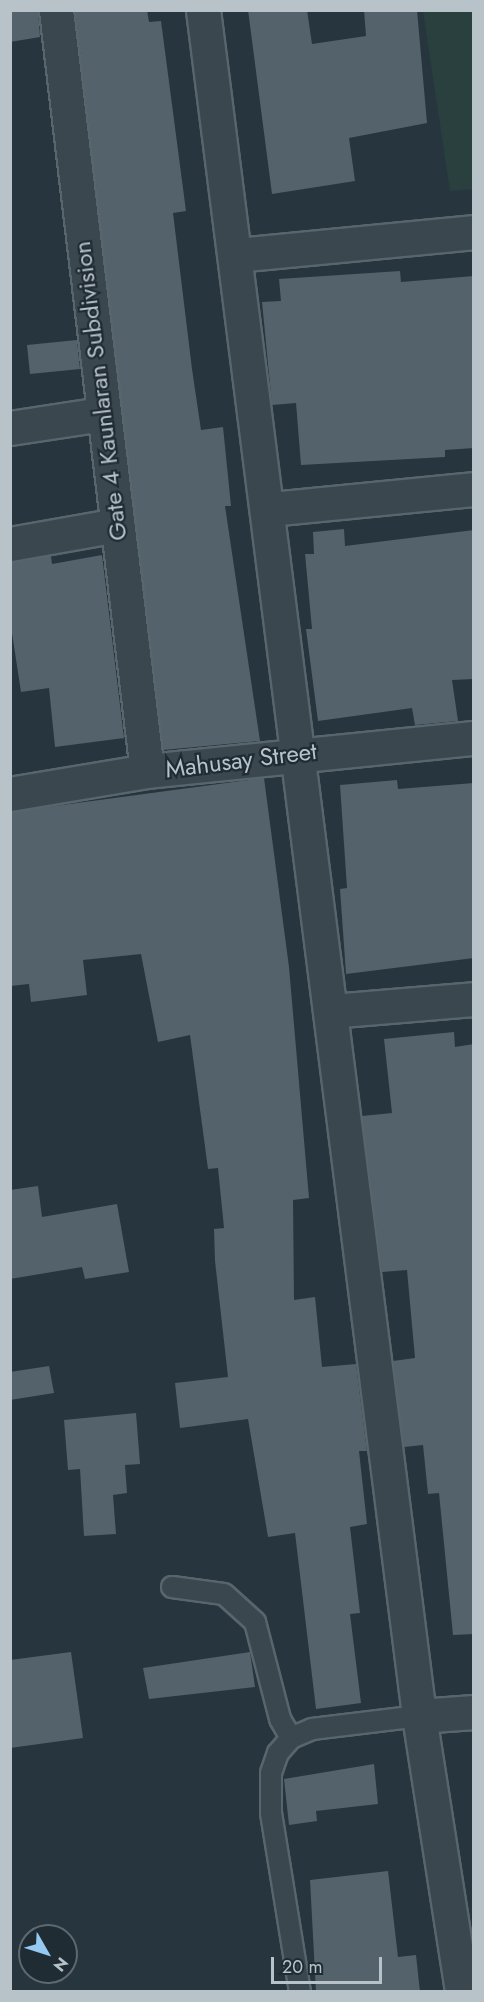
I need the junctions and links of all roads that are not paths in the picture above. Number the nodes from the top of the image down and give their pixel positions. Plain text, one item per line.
1 (56, 10) edge
2 (203, 10) edge
3 (474, 232) edge
4 (236, 255) junction
5 (101, 414) junction
6 (10, 429) edge
7 (474, 489) edge
8 (270, 509) junction
9 (117, 525) junction
10 (10, 544) edge
11 (474, 738) edge
12 (300, 752) junction
13 (147, 771) junction
14 (10, 795) edge
15 (474, 999) edge
16 (331, 1011) junction
17 (172, 1587) dead end
18 (474, 1712) edge
19 (419, 1716) junction
20 (291, 1738) junction
21 (465, 1980) edge
22 (300, 1992) edge

1 - 5 street, Gate 4 Kaunlaran Subdivision
2 - 4 street
3 - 4 street
4 - 8 street
5 - 6 street
5 - 9 street, Gate 4 Kaunlaran Subdivision
7 - 8 street
8 - 12 street
9 - 10 street
9 - 13 street, Gate 4 Kaunlaran Subdivision
11 - 12 street, Mahusay Street
12 - 13 street, Mahusay Street
12 - 16 street
13 - 14 street, Mahusay Street
15 - 16 street
16 - 19 street
17 - 20 lane
18 - 19 street
19 - 20 lane
19 - 21 street
20 - 22 lane

